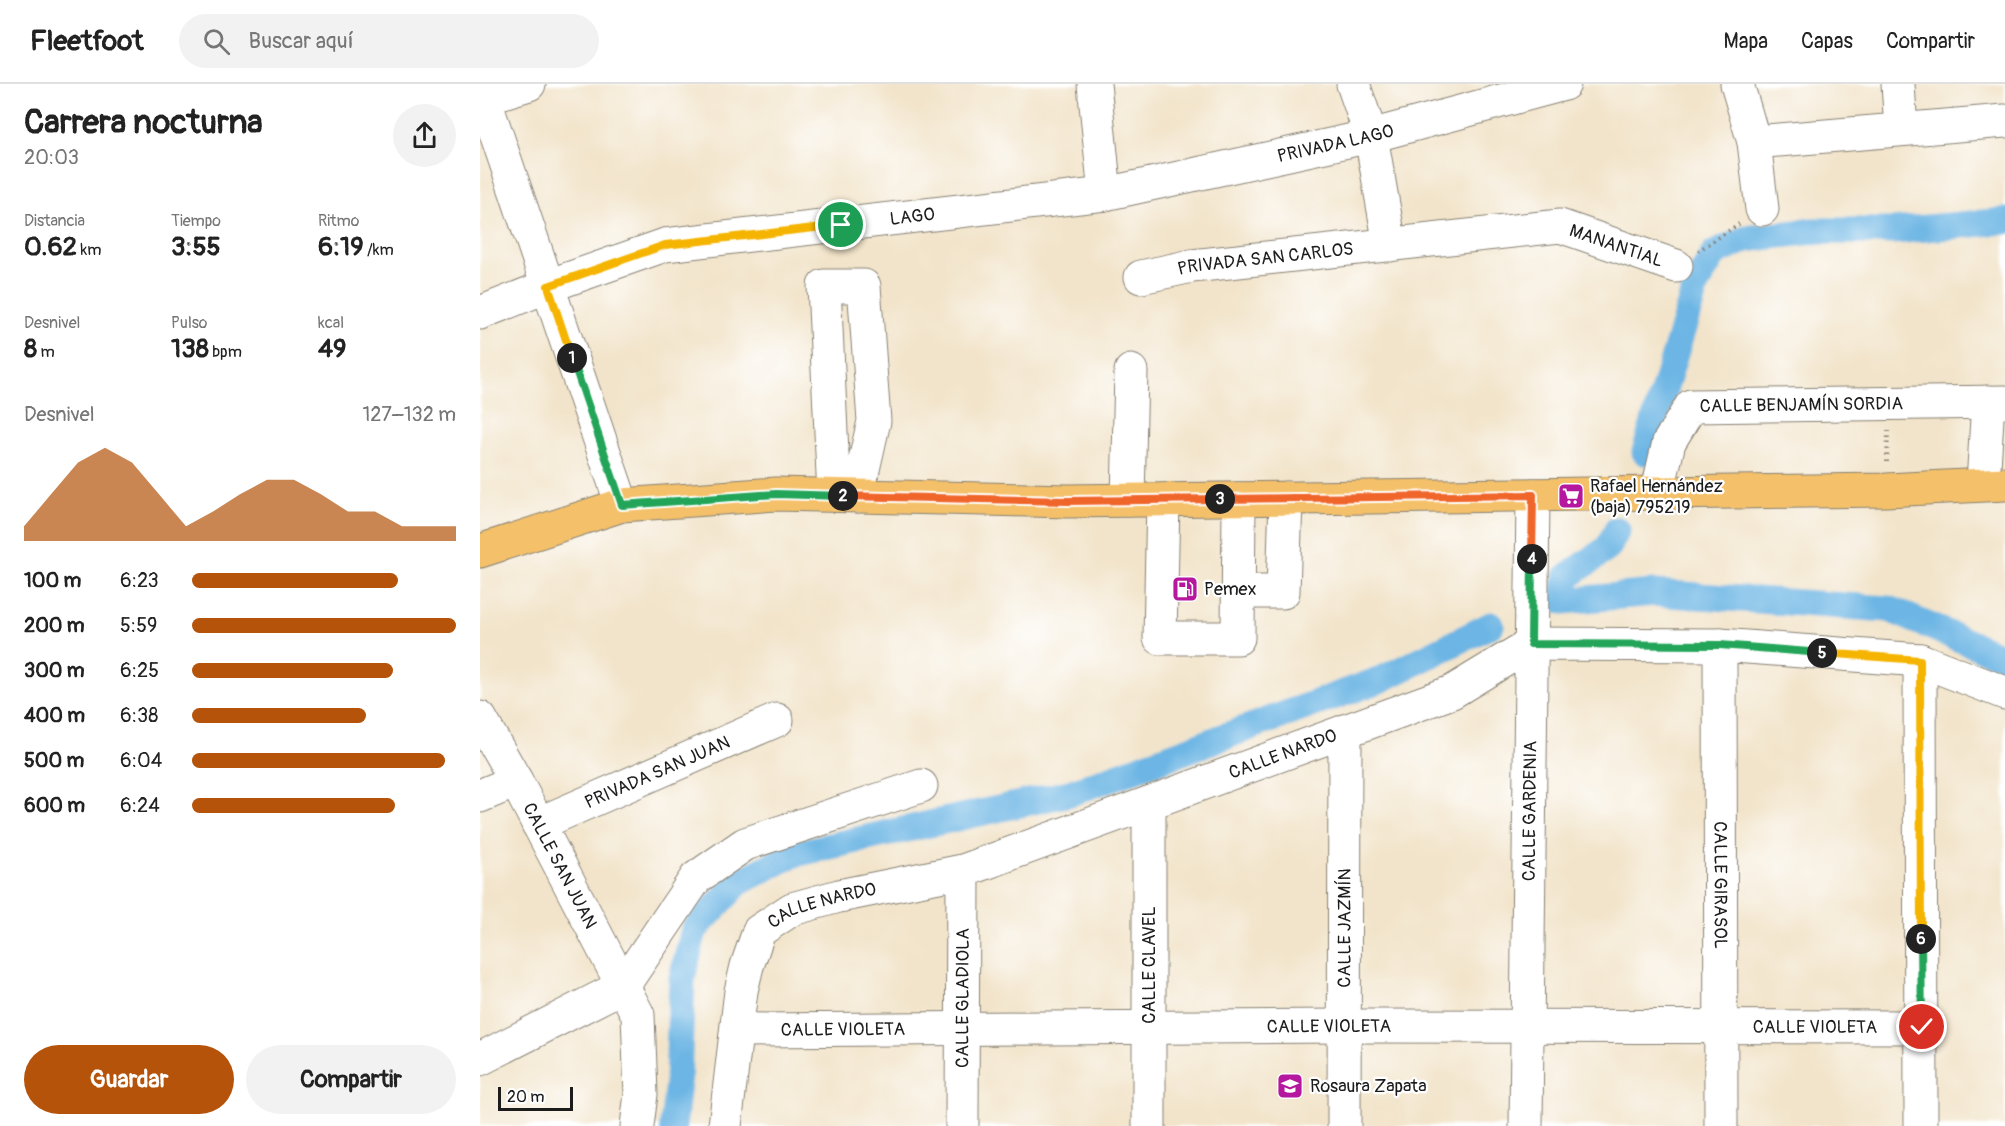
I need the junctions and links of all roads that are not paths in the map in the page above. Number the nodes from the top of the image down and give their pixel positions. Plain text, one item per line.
1 (529, 84) edge
2 (1353, 84) edge
3 (1564, 84) edge
4 (1737, 84) edge
5 (1898, 84) edge
6 (1101, 85) edge
7 (481, 94) edge
8 (2005, 121) edge
9 (1901, 129) junction
10 (1371, 136) junction
11 (1754, 142) junction
12 (1105, 194) junction
13 (1762, 208) road end
14 (1560, 226) joint
15 (1390, 245) junction
16 (1676, 266) road end
17 (1141, 277) dead end
18 (548, 286) junction
19 (480, 313) edge
20 (1131, 371) dead end
21 (1997, 402) edge
22 (1994, 484) edge
23 (1657, 494) junction
24 (1533, 495) junction
25 (845, 496) junction
26 (1286, 498) junction
27 (1239, 499) junction
28 (1128, 500) junction
29 (1163, 500) junction
30 (622, 505) junction
31 (480, 551) edge
32 (1238, 592) junction
33 (1531, 644) junction
34 (1720, 645) junction
35 (1920, 660) junction
36 (2005, 693) edge
37 (480, 718) edge
38 (777, 720) dead end
39 (1345, 731) junction
40 (516, 781) junction
41 (921, 786) dead end
42 (480, 796) edge
43 (1149, 803) junction
44 (538, 824) junction
45 (963, 871) junction
46 (623, 986) junction
47 (1345, 1026) junction
48 (1721, 1027) junction
49 (1922, 1027) junction
50 (1527, 1028) junction
51 (963, 1029) junction
52 (1149, 1029) junction
53 (737, 1030) junction
54 (480, 1059) edge
55 (637, 1126) edge
56 (725, 1126) edge
57 (962, 1126) edge
58 (1149, 1126) edge
59 (1344, 1126) edge
60 (1526, 1126) edge
61 (1721, 1126) edge
62 (1921, 1126) edge

1 - 7 street
2 - 10 street
3 - 10 street, PRIVADA LAGO
4 - 11 street
5 - 9 street
6 - 12 street
7 - 18 street
8 - 9 street
9 - 11 street
10 - 12 street, PRIVADA LAGO
10 - 15 street
11 - 13 street
12 - 18 street, LAGO
14 - 15 street, PRIVADA SAN CARLOS
14 - 16 street, MANANTIAL
15 - 17 street, PRIVADA SAN CARLOS
18 - 19 street, LAGO
18 - 30 street
20 - 28 street
21 - 22 street
21 - 23 street, CALLE BENJAMÍN SORDIA
22 - 23 main road
23 - 24 main road
24 - 26 main road
24 - 33 street, CALLE GARDENIA
25 - 25 street
25 - 28 main road
25 - 30 main road
26 - 27 main road
26 - 32 street
27 - 29 main road
27 - 32 street
28 - 29 main road
29 - 32 street
30 - 31 main road
33 - 34 street
33 - 39 street, CALLE NARDO
33 - 50 street, CALLE GARDENIA
34 - 35 street
34 - 48 street, CALLE GIRASOL
35 - 36 street
35 - 49 street
37 - 40 street, CALLE SAN JUAN
38 - 44 street, PRIVADA SAN JUAN
39 - 43 street, CALLE NARDO
39 - 47 street, CALLE JAZMÍN
40 - 42 street
40 - 44 street, CALLE SAN JUAN
41 - 46 street
43 - 45 street, CALLE NARDO
43 - 52 street, CALLE CLAVEL
44 - 46 street, CALLE SAN JUAN
45 - 51 street, CALLE GLADIOLA
45 - 53 street, CALLE NARDO
46 - 54 street
46 - 55 street, CALLE SAN JUAN
47 - 50 street, CALLE VIOLETA
47 - 52 street, CALLE VIOLETA
47 - 59 street, CALLE JAZMÍN
48 - 49 street, CALLE VIOLETA
48 - 50 street, CALLE VIOLETA
48 - 61 street, CALLE GIRASOL
49 - 62 street
50 - 60 street, CALLE GARDENIA
51 - 52 street, CALLE VIOLETA
51 - 53 street, CALLE VIOLETA
51 - 57 street, CALLE GLADIOLA
52 - 58 street, CALLE CLAVEL
53 - 56 street, CALLE NARDO

